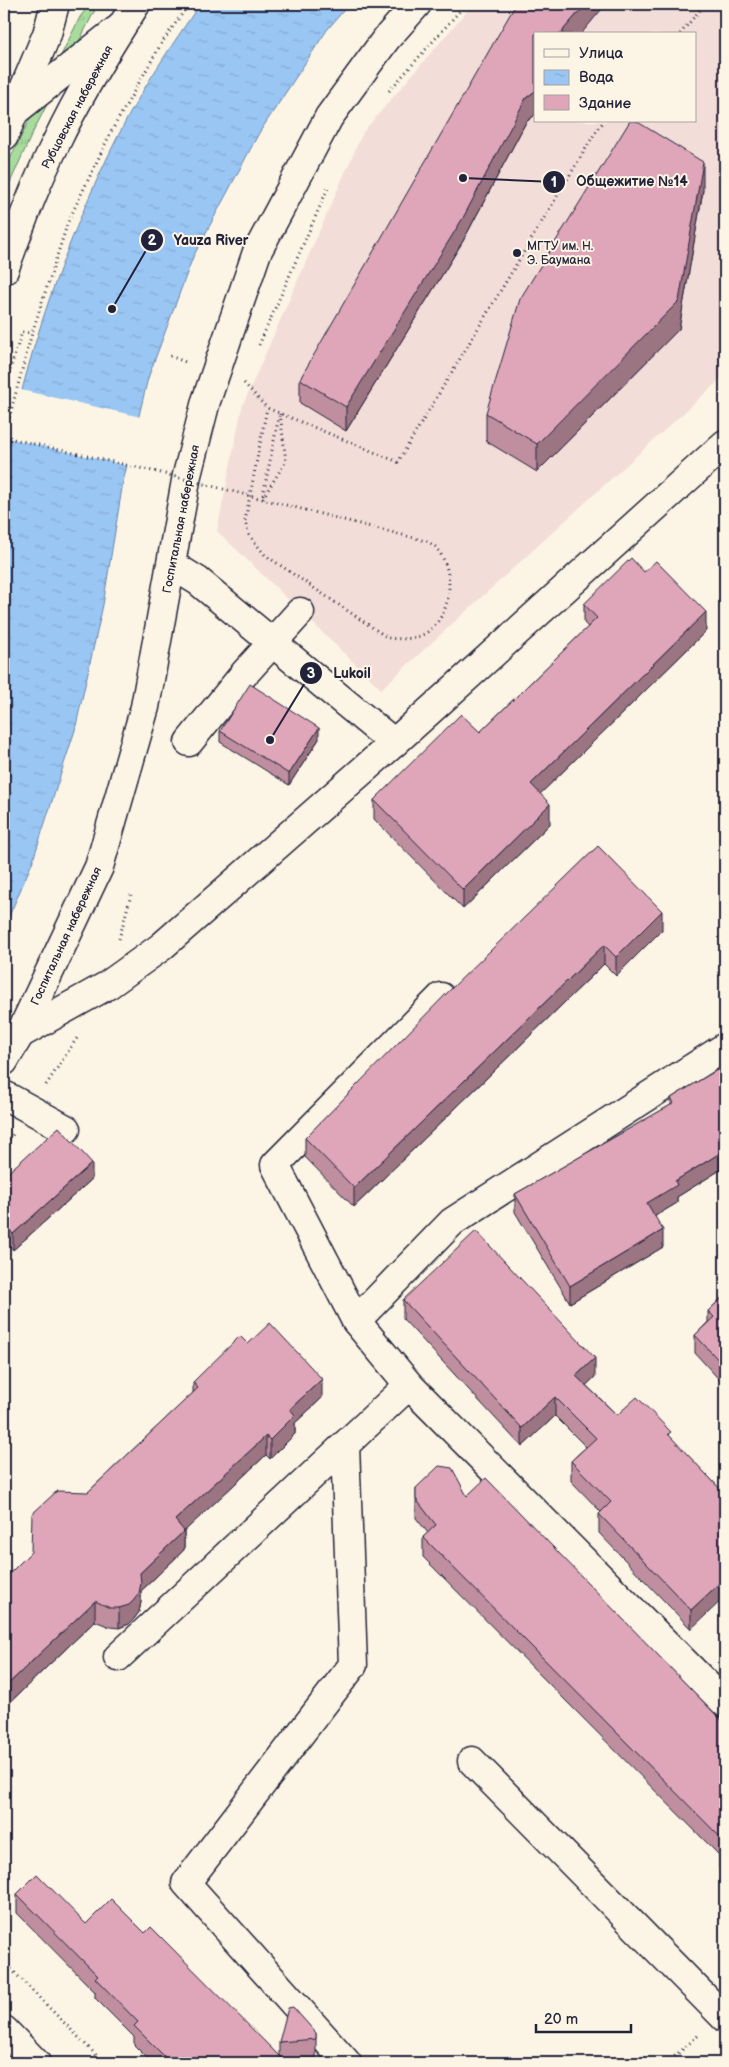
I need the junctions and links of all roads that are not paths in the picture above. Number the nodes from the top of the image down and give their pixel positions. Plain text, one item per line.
1 (55, 4) edge
2 (417, 4) edge
3 (129, 15) edge
4 (14, 112) junction
5 (4, 136) edge
6 (4, 270) edge
7 (725, 444) edge
8 (172, 565) junction
9 (300, 612) dead end
10 (275, 642) junction
11 (189, 742) dead end
12 (394, 743) junction
13 (441, 997) edge
14 (20, 1034) junction
15 (725, 1047) edge
16 (4, 1061) edge
17 (4, 1095) edge
18 (66, 1129) dead end
19 (356, 1321) junction
20 (409, 1385) junction
21 (345, 1445) junction
22 (118, 1657) dead end
23 (725, 1703) edge
24 (472, 1761) dead end
25 (724, 2017) edge
26 (4, 2030) edge
27 (36, 2063) edge
28 (347, 2063) edge

1 - 4 main road
2 - 8 main road, Госпитальная набережная
3 - 4 main road
3 - 6 main road, Рубцовская набережная
4 - 5 main road
7 - 12 main road
8 - 10 main road
8 - 14 main road, Госпитальная набережная
9 - 10 main road
10 - 11 main road
10 - 12 main road
12 - 14 main road
13 - 19 main road
14 - 16 main road, Госпитальная набережная
15 - 19 main road
17 - 18 main road
19 - 20 main road
20 - 21 main road
20 - 23 main road
21 - 22 main road
21 - 28 main road
24 - 25 main road
26 - 27 main road

